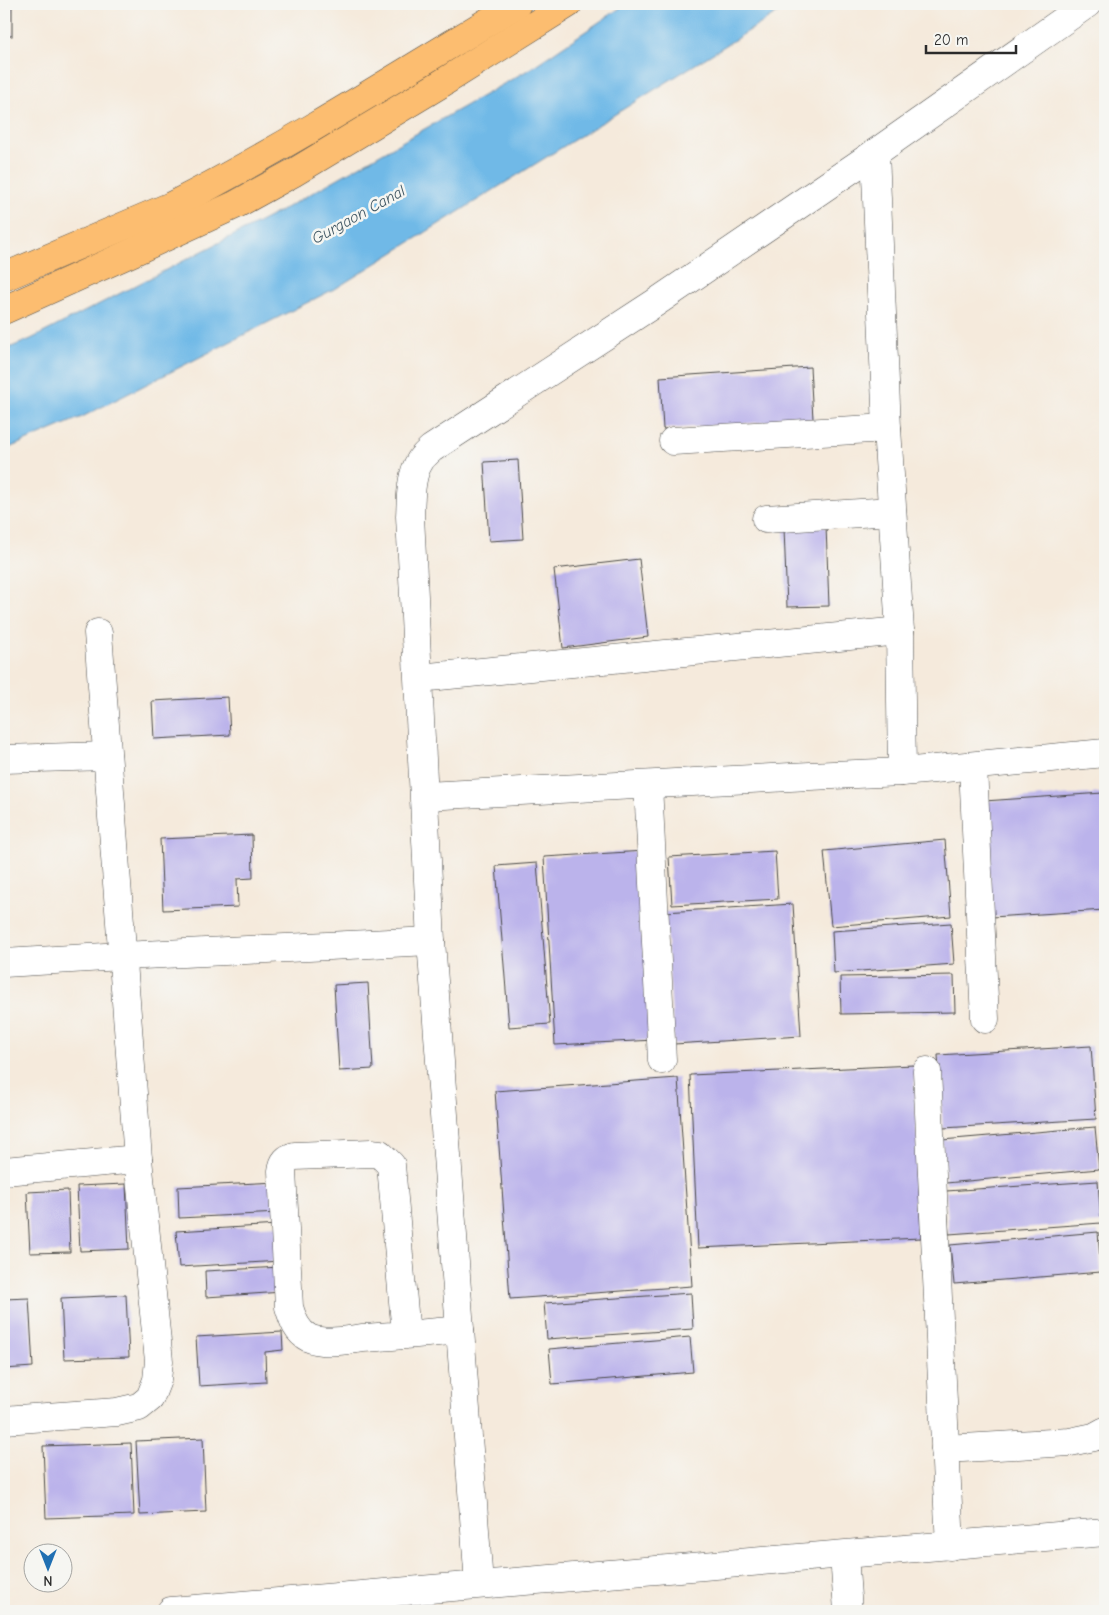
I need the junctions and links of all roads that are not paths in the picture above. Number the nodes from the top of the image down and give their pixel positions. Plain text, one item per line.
1 (517, 4) edge
2 (568, 4) edge
3 (1087, 4) edge
4 (875, 153) junction
5 (4, 277) edge
6 (4, 310) edge
7 (888, 428) junction
8 (673, 441) dead end
9 (892, 510) junction
10 (766, 518) dead end
11 (900, 631) junction
12 (98, 633) dead end
13 (419, 678) junction
14 (1105, 753) edge
15 (107, 756) junction
16 (4, 759) edge
17 (973, 767) junction
18 (902, 772) junction
19 (648, 785) junction
20 (425, 796) junction
21 (431, 942) junction
22 (122, 956) junction
23 (4, 963) edge
24 (985, 1019) dead end
25 (662, 1060) dead end
26 (927, 1071) dead end
27 (138, 1160) junction
28 (4, 1171) edge
29 (460, 1330) junction
30 (406, 1335) junction
31 (4, 1420) edge
32 (1105, 1431) edge
33 (945, 1449) junction
34 (1105, 1532) edge
35 (950, 1546) junction
36 (844, 1555) junction
37 (479, 1584) junction
38 (409, 1602) edge
39 (171, 1611) edge
40 (848, 1611) edge

1 - 5 main road
2 - 6 main road
3 - 4 street
4 - 7 street
4 - 13 street
7 - 8 street
7 - 9 street
9 - 10 street
9 - 11 street
11 - 13 street
11 - 18 street
12 - 15 street
13 - 20 street
14 - 17 street
15 - 16 street
15 - 22 street
17 - 18 street
17 - 24 street
18 - 19 street
19 - 20 street
19 - 25 street
20 - 21 street
21 - 22 street
21 - 29 street
22 - 23 street
22 - 27 street
26 - 33 street
27 - 28 street
27 - 31 street
29 - 30 street
29 - 37 street
30 - 30 street
32 - 33 street
33 - 35 street
34 - 35 street
35 - 36 street
36 - 37 street
36 - 40 street
37 - 38 street
38 - 39 street

